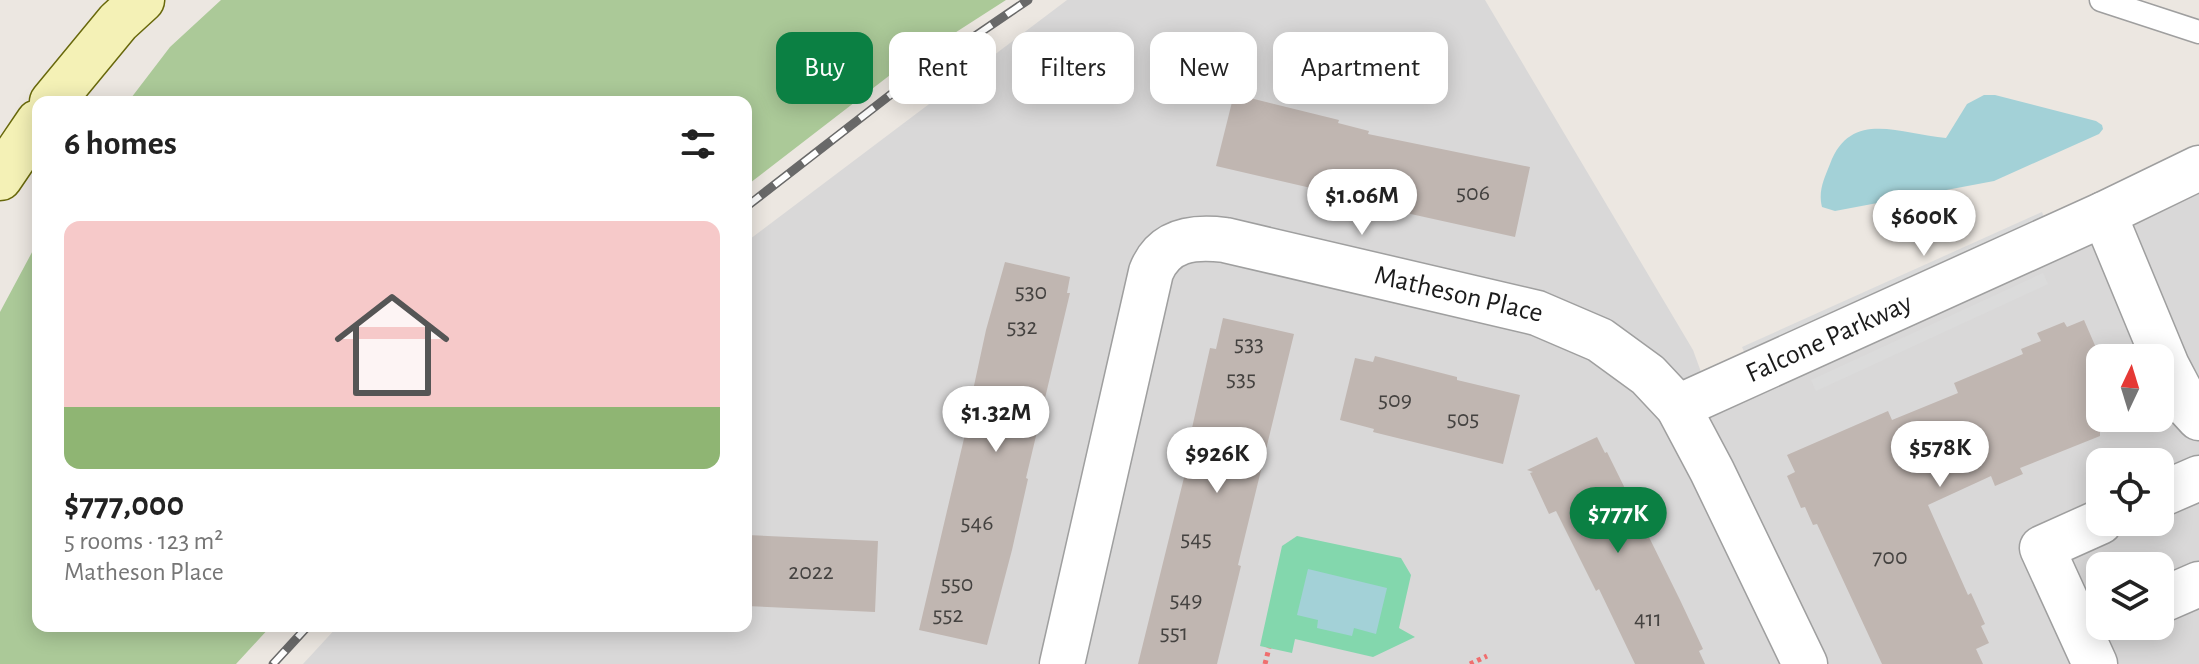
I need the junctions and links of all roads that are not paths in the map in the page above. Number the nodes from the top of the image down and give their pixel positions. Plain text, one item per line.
1 (142, 0) edge
2 (2101, 0) edge
3 (2199, 32) edge
4 (57, 96) edge
5 (32, 131) edge
6 (2199, 168) edge
7 (0, 178) edge
8 (2104, 214) junction
9 (1678, 407) junction
10 (2199, 418) edge
11 (2199, 478) edge
12 (2174, 489) edge
13 (2086, 528) edge
14 (2199, 584) edge
15 (2174, 595) edge
16 (2093, 642) edge
17 (1062, 664) edge
18 (1805, 664) edge

1 - 4 street
2 - 3 lane
5 - 7 street
6 - 8 street, Falcone Parkway
8 - 9 street, Falcone Parkway
8 - 10 street
9 - 17 street, Matheson Place
9 - 18 street, Matheson Place
11 - 12 street
13 - 16 street
14 - 15 street

